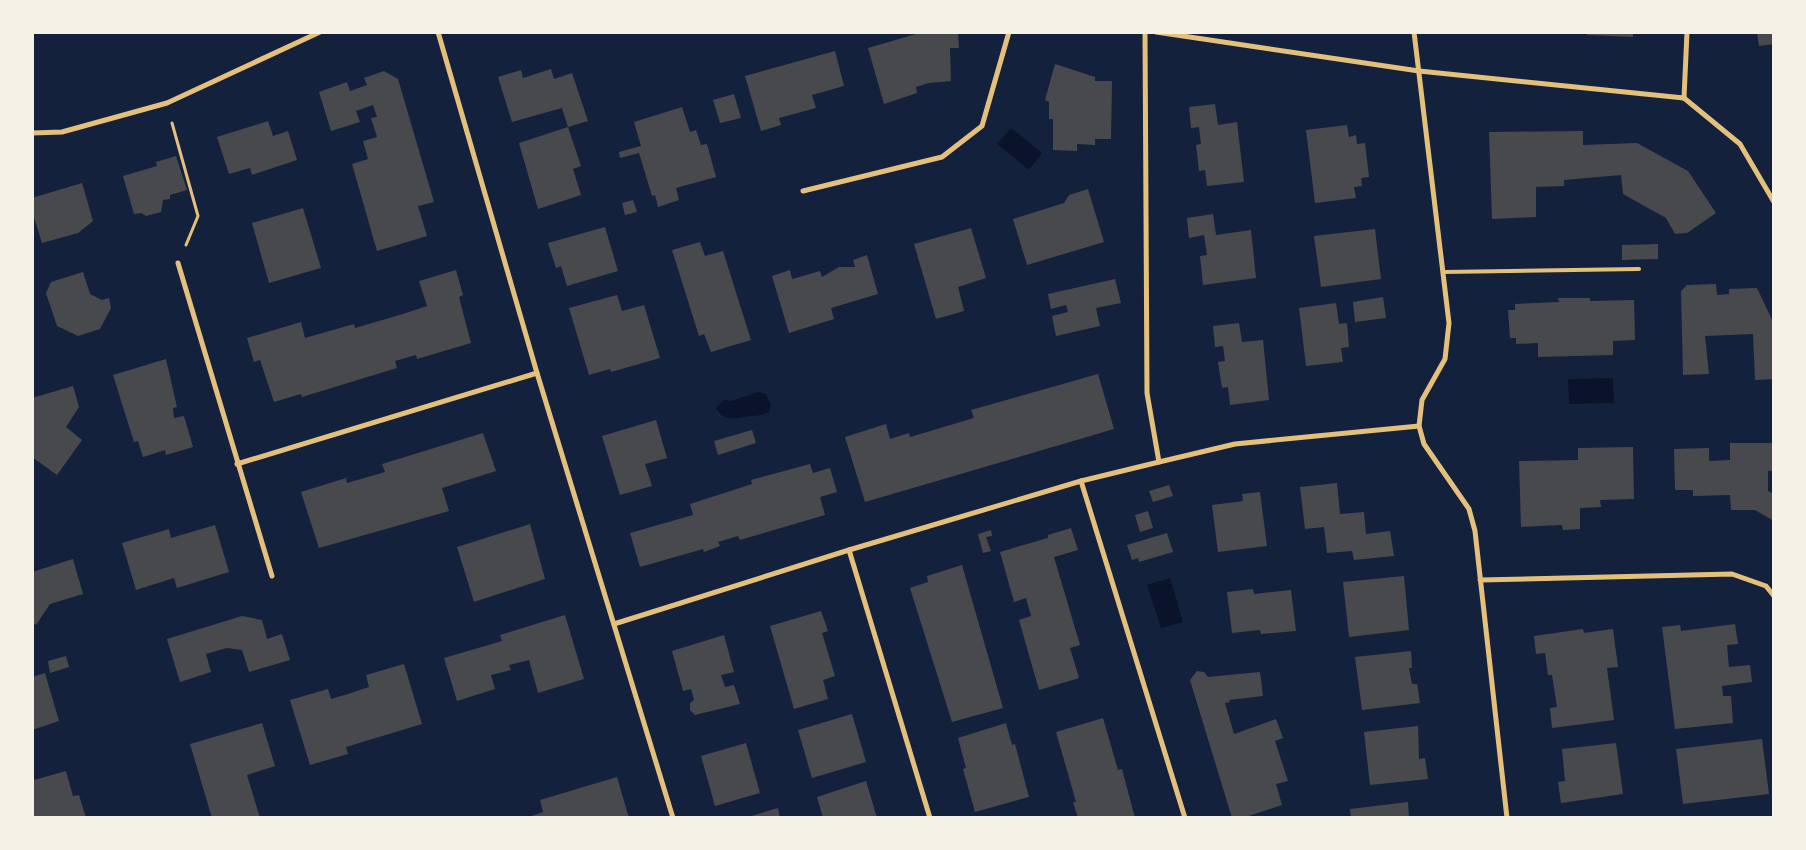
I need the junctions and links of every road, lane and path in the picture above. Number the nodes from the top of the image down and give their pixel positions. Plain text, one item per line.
1 (320, 32) edge
2 (438, 32) edge
3 (1009, 32) edge
4 (1145, 32) edge
5 (1156, 32) edge
6 (1414, 32) edge
7 (1687, 32) edge
8 (1419, 71) junction
9 (1684, 98) junction
10 (166, 103) junction
11 (32, 132) edge
12 (803, 191) dead end
13 (1774, 202) edge
14 (178, 263) joint
15 (1639, 269) dead end
16 (1442, 272) junction
17 (538, 374) junction
18 (1419, 426) junction
19 (1159, 462) junction
20 (237, 464) junction
21 (1081, 481) junction
22 (849, 550) junction
23 (272, 576) dead end
24 (1480, 580) junction
25 (1774, 596) edge
26 (614, 624) junction
27 (673, 818) edge
28 (930, 818) edge
29 (1185, 818) edge
30 (1507, 818) edge

1 - 10 street
2 - 17 street
3 - 12 street
4 - 19 street
5 - 8 street
6 - 8 street
7 - 9 street
8 - 9 street
8 - 16 street
9 - 13 street
10 - 11 street
10 - 14 path
14 - 20 street
15 - 16 lane
16 - 18 street
17 - 20 street
17 - 26 street
18 - 19 street
18 - 24 street
19 - 21 street
20 - 23 street
21 - 22 street
21 - 29 street
22 - 26 street
22 - 28 street
24 - 25 street
24 - 30 street
26 - 27 street

